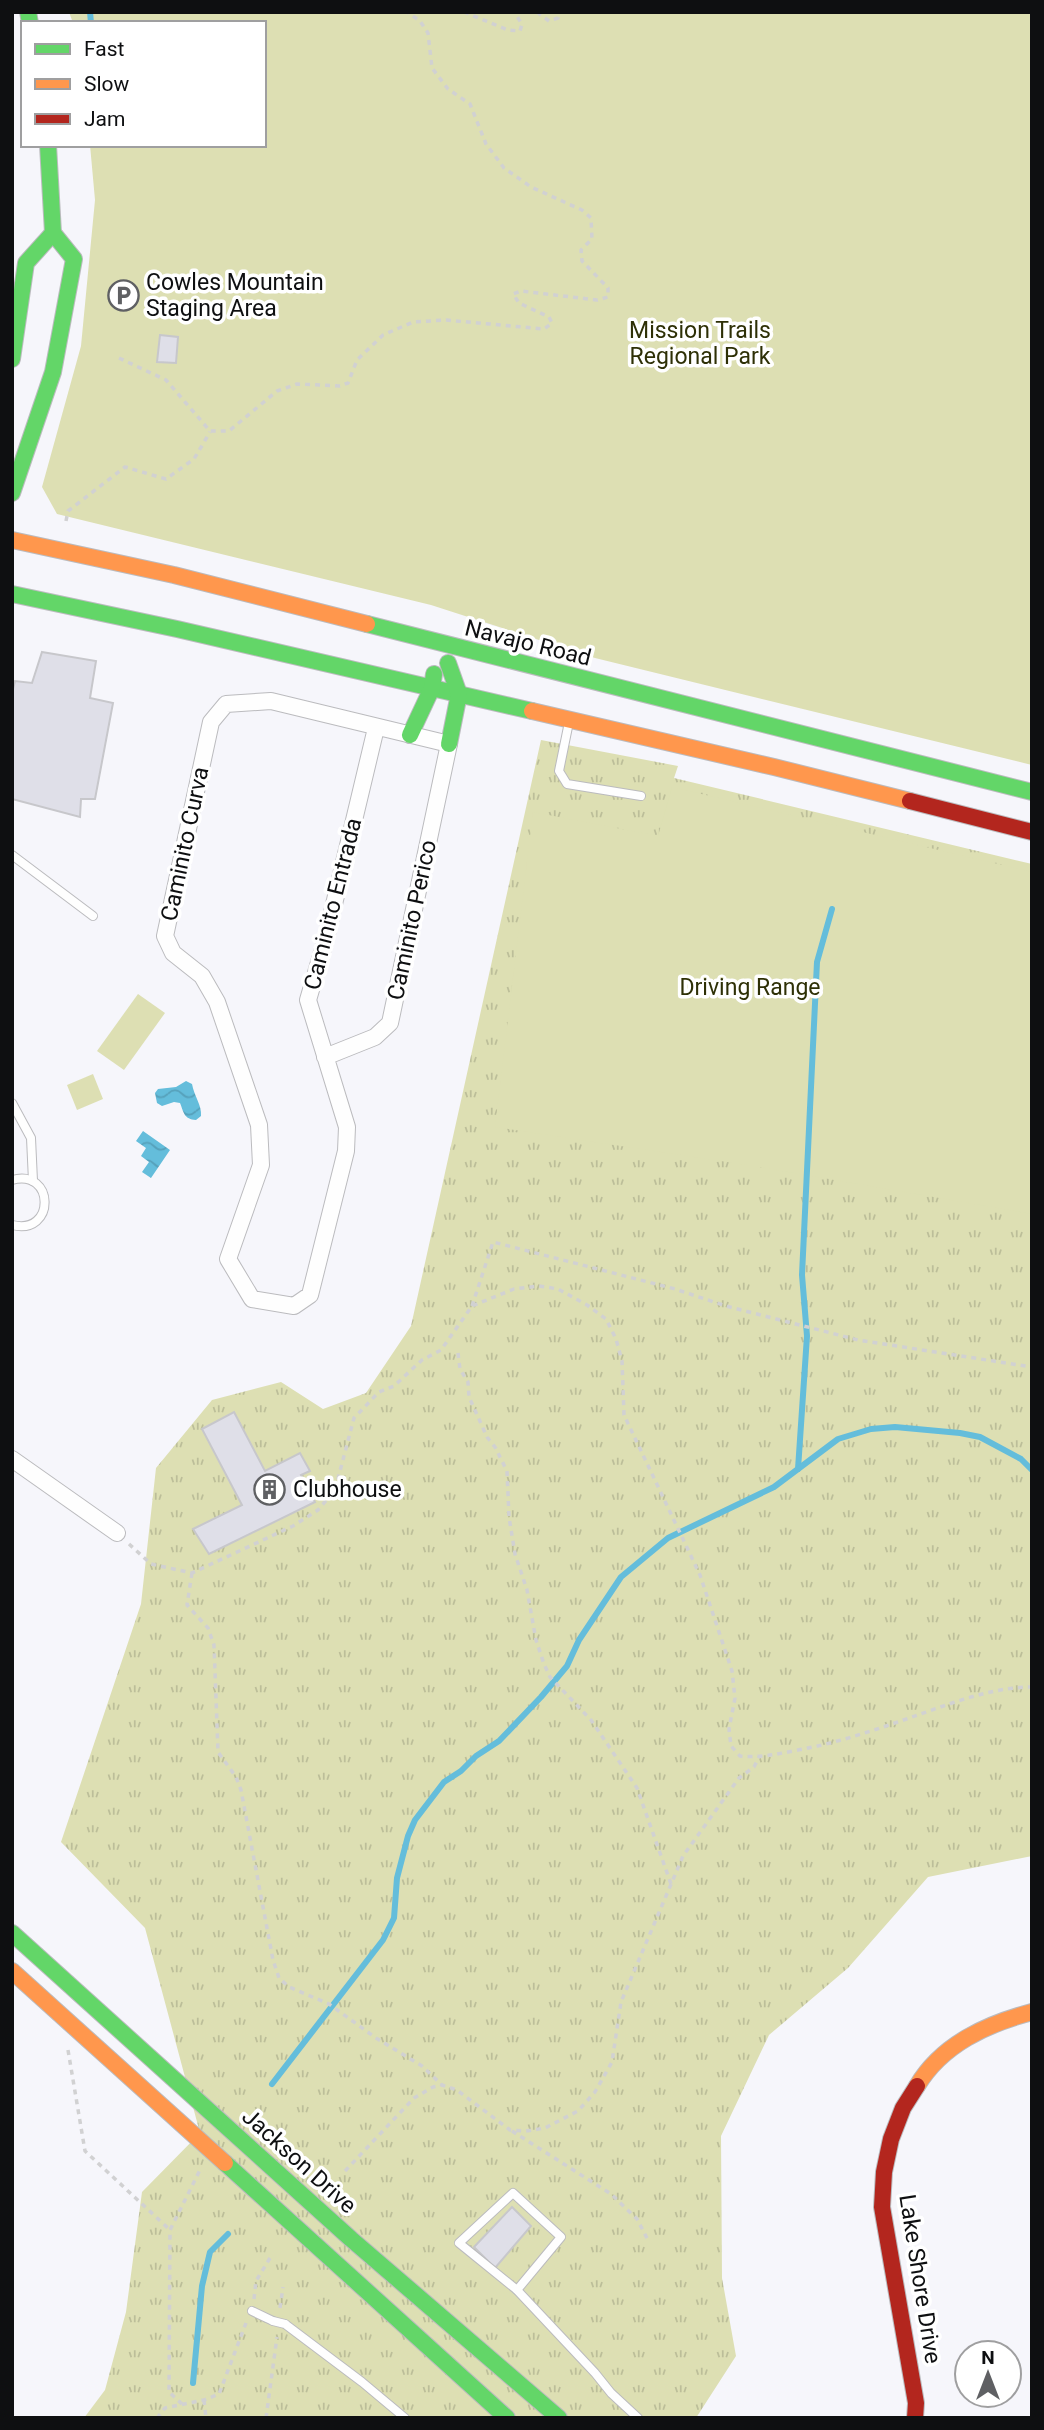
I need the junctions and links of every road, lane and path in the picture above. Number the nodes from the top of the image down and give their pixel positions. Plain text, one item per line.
1 (407, 12) edge
2 (464, 12) edge
3 (514, 12) edge
4 (537, 12) edge
5 (556, 12) edge
6 (48, 147) edge
7 (53, 233) junction
8 (119, 358) dead end
9 (12, 359) edge
10 (210, 431) junction
11 (12, 493) edge
12 (66, 521) dead end
13 (12, 540) edge
14 (12, 594) edge
15 (397, 634) junction
16 (455, 664) junction
17 (432, 688) junction
18 (459, 694) junction
19 (615, 702) dead end
20 (681, 705) junction
21 (569, 719) junction
22 (376, 728) junction
23 (410, 734) junction
24 (449, 744) junction
25 (1032, 792) edge
26 (640, 796) dead end
27 (1032, 832) edge
28 (12, 855) edge
29 (93, 916) dead end
30 (324, 1057) junction
31 (12, 1103) edge
32 (12, 1180) edge
33 (33, 1181) junction
34 (12, 1225) edge
35 (314, 1283) joint
36 (472, 1306) junction
37 (458, 1353) dead end
38 (1032, 1367) edge
39 (12, 1459) edge
40 (117, 1533) joint
41 (192, 1573) junction
42 (1032, 1687) edge
43 (759, 1757) junction
44 (671, 1885) junction
45 (12, 1933) edge
46 (12, 1971) edge
47 (1032, 2011) edge
48 (67, 2045) dead end
49 (442, 2085) junction
50 (510, 2130) junction
51 (203, 2165) dead end
52 (345, 2171) dead end
53 (170, 2230) junction
54 (649, 2242) dead end
55 (270, 2258) dead end
56 (283, 2287) dead end
57 (517, 2290) junction
58 (252, 2311) junction
59 (279, 2322) junction
60 (204, 2400) junction
61 (182, 2404) junction
62 (157, 2418) edge
63 (205, 2418) edge
64 (265, 2418) edge
65 (405, 2418) edge
66 (507, 2418) edge
67 (559, 2418) edge
68 (638, 2418) edge
69 (915, 2418) edge

1 - 10 path
2 - 3 path
4 - 5 path
6 - 7 main road
7 - 9 main road
7 - 11 main road
8 - 10 path
10 - 12 path
13 - 15 main road, Navajo Road
14 - 17 main road
15 - 16 main road
15 - 20 main road, Navajo Road
16 - 17 main road
16 - 18 main road
17 - 18 main road
17 - 23 main road
18 - 21 main road
18 - 24 main road
19 - 20 main road
20 - 25 main road, Navajo Road
21 - 26 lane
21 - 27 main road
22 - 23 street
22 - 30 street, Caminito Entrada
22 - 35 street, Caminito Curva
23 - 24 street
24 - 30 street, Caminito Perico
28 - 29 lane
30 - 35 street, Caminito Entrada
31 - 33 lane
32 - 33 lane
33 - 34 lane
36 - 38 path
36 - 41 path
36 - 43 path
37 - 44 path
39 - 40 street
40 - 41 path
41 - 49 path
42 - 43 path
43 - 44 path
44 - 50 path
45 - 67 main road, Jackson Drive
46 - 66 main road
47 - 69 main road, Lake Shore Drive
48 - 53 path
49 - 50 path
49 - 52 path
50 - 54 path
51 - 53 path
53 - 61 path
55 - 58 path
56 - 59 path
57 - 57 lane
57 - 68 lane
58 - 59 lane
58 - 60 path
59 - 64 path
59 - 65 lane
60 - 61 path
60 - 63 path
61 - 62 path

